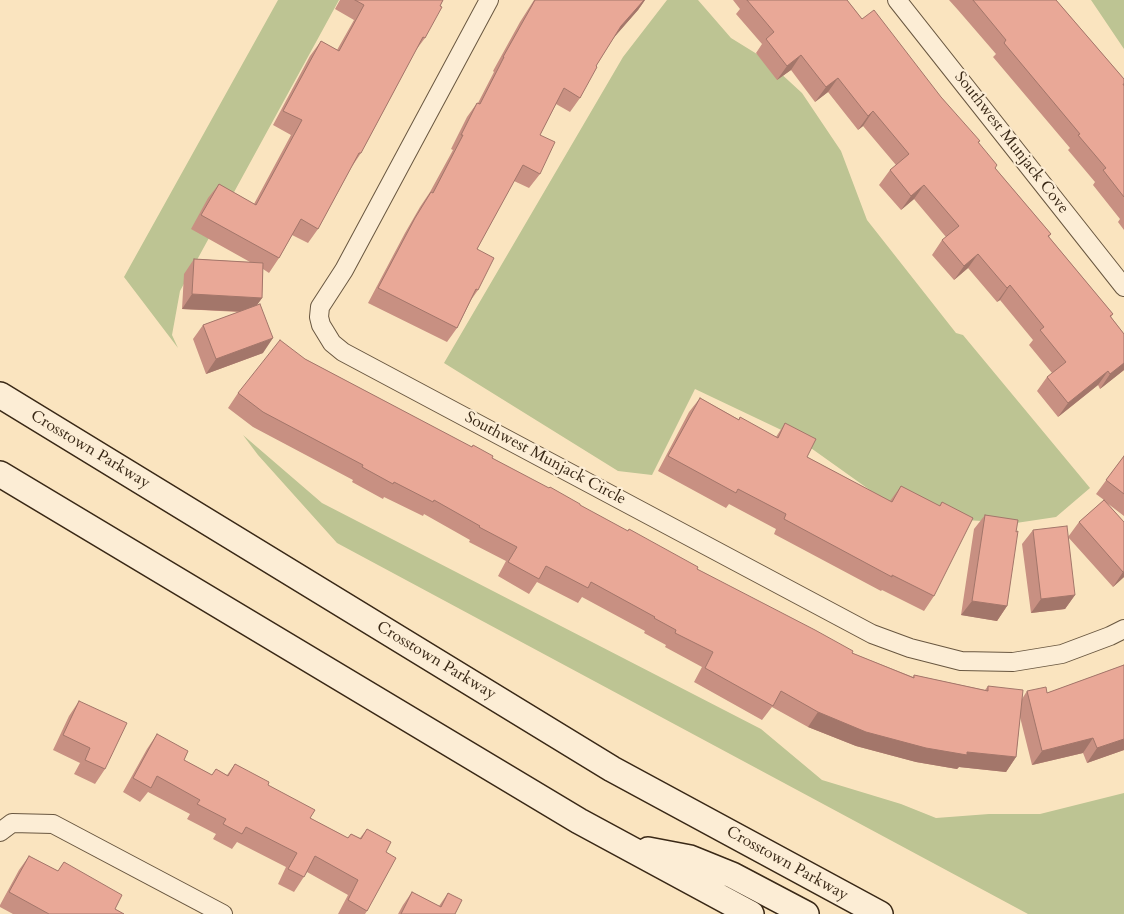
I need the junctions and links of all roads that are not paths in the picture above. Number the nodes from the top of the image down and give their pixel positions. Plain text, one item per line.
1 (489, 0) edge
2 (897, 0) edge
3 (1124, 287) edge
4 (0, 395) edge
5 (0, 474) edge
6 (1124, 629) edge
7 (6, 828) edge
8 (626, 846) junction
9 (223, 914) edge
10 (751, 914) edge
11 (806, 914) edge
12 (880, 914) edge

1 - 6 street, Southwest Munjack Circle
2 - 3 street, Southwest Munjack Cove
4 - 12 main road, Crosstown Parkway
5 - 8 main road
7 - 9 street
8 - 10 main road
8 - 11 main road

